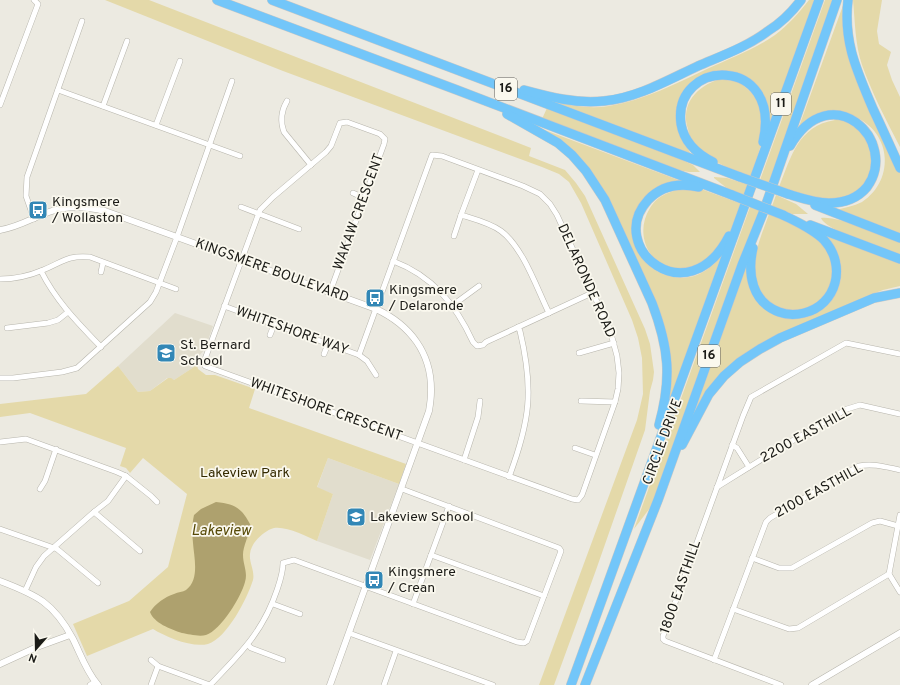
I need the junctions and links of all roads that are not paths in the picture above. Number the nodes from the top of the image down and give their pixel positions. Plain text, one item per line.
1 (34, 0) edge
2 (217, 0) edge
3 (272, 0) edge
4 (801, 0) edge
5 (819, 0) edge
6 (837, 0) edge
7 (848, 0) edge
8 (82, 21) dead end
9 (126, 40) dead end
10 (180, 61) dead end
11 (461, 72) junction
12 (232, 81) dead end
13 (58, 90) junction
14 (457, 90) junction
15 (2, 91) edge
16 (287, 101) dead end
17 (0, 105) edge
18 (103, 106) junction
19 (156, 125) junction
20 (209, 145) junction
21 (240, 156) dead end
22 (311, 165) junction
23 (780, 165) junction
24 (900, 168) edge
25 (478, 170) junction
26 (740, 177) junction
27 (750, 190) junction
28 (353, 193) dead end
29 (788, 194) junction
30 (732, 195) junction
31 (364, 198) junction
32 (241, 207) dead end
33 (744, 208) junction
34 (763, 213) junction
35 (258, 214) junction
36 (461, 215) junction
37 (782, 215) junction
38 (34, 219) junction
39 (299, 229) dead end
40 (0, 230) edge
41 (454, 236) dead end
42 (177, 237) junction
43 (900, 238) edge
44 (900, 259) edge
45 (242, 260) junction
46 (393, 261) junction
47 (103, 263) junction
48 (41, 271) junction
49 (100, 272) dead end
50 (0, 279) edge
51 (160, 283) junction
52 (479, 286) dead end
53 (176, 289) dead end
54 (330, 292) junction
55 (592, 293) junction
56 (900, 293) edge
57 (453, 305) junction
58 (224, 306) junction
59 (376, 309) junction
60 (68, 312) junction
61 (548, 313) junction
62 (274, 325) junction
63 (518, 327) junction
64 (6, 328) dead end
65 (270, 336) dead end
66 (614, 342) junction
67 (328, 344) junction
68 (101, 347) junction
69 (324, 354) dead end
70 (579, 354) dead end
71 (900, 354) edge
72 (359, 355) junction
73 (376, 375) dead end
74 (0, 378) edge
75 (480, 401) dead end
76 (581, 402) dead end
77 (614, 402) junction
78 (900, 414) edge
79 (0, 442) edge
80 (417, 444) junction
81 (732, 445) junction
82 (575, 448) dead end
83 (56, 450) junction
84 (596, 455) junction
85 (464, 460) junction
86 (749, 466) junction
87 (900, 470) edge
88 (126, 476) junction
89 (509, 477) junction
90 (717, 487) junction
91 (40, 489) dead end
92 (402, 489) junction
93 (640, 490) junction
94 (658, 500) junction
95 (157, 502) dead end
96 (449, 506) junction
97 (94, 512) junction
98 (900, 515) edge
99 (898, 526) junction
100 (0, 529) edge
101 (53, 547) junction
102 (140, 552) dead end
103 (431, 555) junction
104 (752, 558) junction
105 (889, 574) junction
106 (0, 582) edge
107 (98, 583) dead end
108 (366, 587) junction
109 (25, 591) junction
110 (900, 592) edge
111 (544, 596) junction
112 (273, 604) junction
113 (413, 604) junction
114 (733, 609) junction
115 (300, 614) dead end
116 (349, 633) junction
117 (900, 633) edge
118 (70, 634) junction
119 (248, 646) junction
120 (396, 651) junction
121 (150, 660) dead end
122 (283, 660) dead end
123 (714, 660) junction
124 (0, 664) edge
125 (158, 666) junction
126 (95, 684) edge
127 (151, 685) edge
128 (210, 685) edge
129 (330, 685) edge
130 (384, 685) edge
131 (492, 685) edge
132 (571, 685) edge
133 (585, 685) edge
134 (782, 685) edge
135 (812, 685) edge

1 - 15 street
2 - 14 highway, 16
3 - 11 highway, 16
4 - 11 highway
5 - 27 highway, 11
6 - 23 highway, 11
7 - 24 highway
8 - 13 street
9 - 18 street
10 - 19 street
11 - 26 highway, 16
12 - 20 street
13 - 18 street
13 - 38 street
14 - 30 highway, 16
14 - 93 highway
15 - 17 street
16 - 22 street
18 - 19 street
19 - 20 street
20 - 21 street
20 - 42 street
22 - 31 street, WAKAW CRESCENT
22 - 35 street, WAKAW CRESCENT
23 - 29 highway
23 - 34 highway, CIRCLE DRIVE / 16
25 - 36 street
25 - 46 street, DELARONDE ROAD
25 - 55 street, DELARONDE ROAD
26 - 27 highway
26 - 29 highway, 16, bridge
27 - 33 highway, 11
28 - 31 street
29 - 43 highway, 16
30 - 33 highway
30 - 37 highway, 16, bridge
31 - 54 street, WAKAW CRESCENT
32 - 35 street
33 - 93 highway, CIRCLE DRIVE / 16
34 - 37 highway
34 - 94 highway, CIRCLE DRIVE / 16
35 - 39 street
35 - 45 street, WAKAW CRESCENT
36 - 41 street
36 - 61 street
37 - 44 highway, 16
38 - 40 street, KINGSMERE BOULEVARD
38 - 42 street, KINGSMERE BOULEVARD
42 - 45 street, KINGSMERE BOULEVARD
42 - 51 street
45 - 54 street, KINGSMERE BOULEVARD
45 - 58 street, WHITESHORE CRESCENT
46 - 57 street
46 - 59 street, DELARONDE ROAD
47 - 48 street
47 - 49 street
47 - 51 street
48 - 50 street
48 - 60 street
51 - 53 street
51 - 68 street
52 - 57 street
54 - 59 street, KINGSMERE BOULEVARD
55 - 61 street
55 - 66 street, DELARONDE ROAD
56 - 94 highway
57 - 63 street
58 - 62 street, WHITESHORE WAY
58 - 80 street, WHITESHORE CRESCENT
59 - 72 street, WHITESHORE WAY
59 - 80 street, KINGSMERE BOULEVARD
60 - 64 street
60 - 68 street
61 - 63 street
62 - 65 street
62 - 67 street, WHITESHORE WAY
63 - 89 street
66 - 70 street
66 - 77 street, DELARONDE ROAD
67 - 69 street
67 - 72 street, WHITESHORE WAY
68 - 74 street
71 - 81 street, 1800 EASTHILL
72 - 73 street
75 - 85 street
76 - 77 street
77 - 84 street, DELARONDE ROAD
78 - 86 street, 2200 EASTHILL
79 - 83 street
80 - 85 street, DELARONDE ROAD
80 - 92 street, KINGSMERE BOULEVARD
81 - 86 street
81 - 90 street, 1800 EASTHILL
82 - 84 street
83 - 88 street
83 - 91 street
84 - 89 street, DELARONDE ROAD
85 - 89 street, DELARONDE ROAD
86 - 90 street, 2200 EASTHILL
87 - 104 street, 2100 EASTHILL
88 - 95 street
88 - 97 street
90 - 123 street, 1800 EASTHILL
92 - 96 street
92 - 108 street, KINGSMERE BOULEVARD
93 - 132 highway, CIRCLE DRIVE / 16
94 - 133 highway, CIRCLE DRIVE / 16
96 - 103 street
96 - 111 street
97 - 101 street
97 - 102 street
98 - 99 street
99 - 104 street
99 - 105 street
100 - 101 street
101 - 107 street
101 - 109 street
103 - 111 street
103 - 113 street
104 - 114 street, 2100 EASTHILL
105 - 110 street
105 - 114 street
106 - 109 street
108 - 112 street
108 - 113 street
108 - 116 street, KINGSMERE BOULEVARD
109 - 118 street
111 - 113 street
112 - 115 street
112 - 119 street
114 - 123 street, 2100 EASTHILL
116 - 120 street
116 - 129 street, KINGSMERE BOULEVARD
117 - 135 street
118 - 124 street
118 - 126 street
119 - 122 street
119 - 128 street
120 - 130 street
120 - 131 street
121 - 125 street
123 - 134 street, 1800 EASTHILL
125 - 127 street
125 - 128 street

